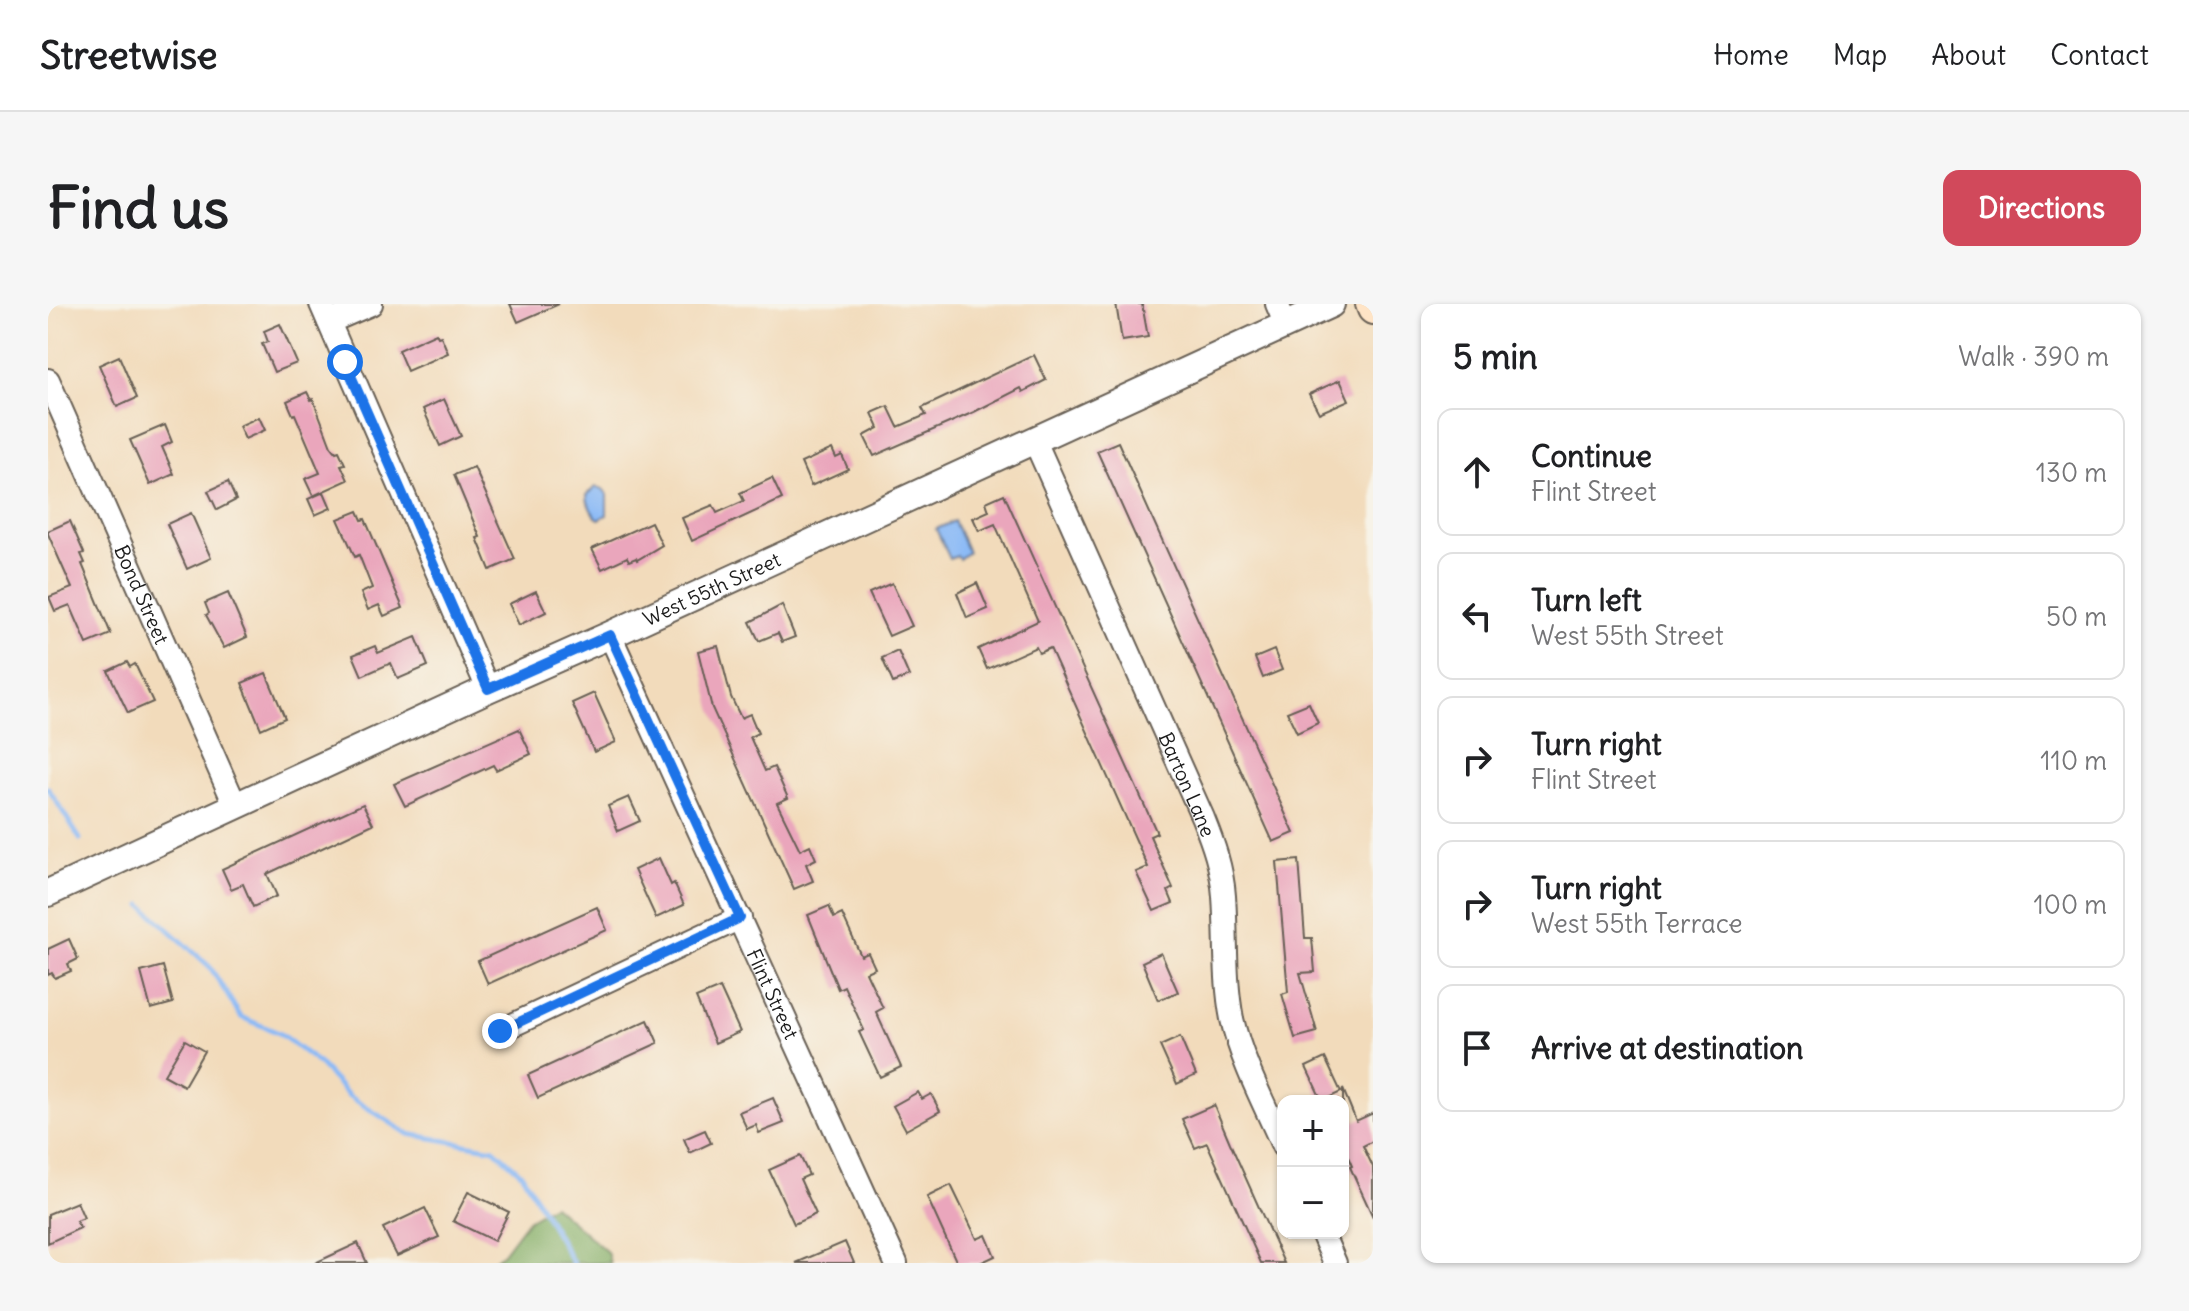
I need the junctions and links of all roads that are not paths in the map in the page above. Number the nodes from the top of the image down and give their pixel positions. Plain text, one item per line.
1 (371, 304) edge
2 (1331, 304) edge
3 (325, 313) edge
4 (1281, 314) edge
5 (50, 389) edge
6 (1034, 439) junction
7 (610, 635) junction
8 (488, 689) junction
9 (236, 807) junction
10 (48, 893) edge
11 (740, 918) junction
12 (500, 1031) dead end
13 (1277, 1132) edge
14 (1325, 1239) edge
15 (896, 1263) edge
16 (1335, 1263) edge

1 - 3 street
2 - 4 street, West 55th Street
3 - 8 street
4 - 6 street, West 55th Street
5 - 9 street, Bond Street
6 - 7 street, West 55th Street
6 - 13 street, Barton Lane
7 - 8 street, West 55th Street
7 - 11 street, Flint Street
8 - 9 street, West 55th Street
9 - 10 street, West 55th Street
11 - 12 street
11 - 15 street, Flint Street
14 - 16 street

